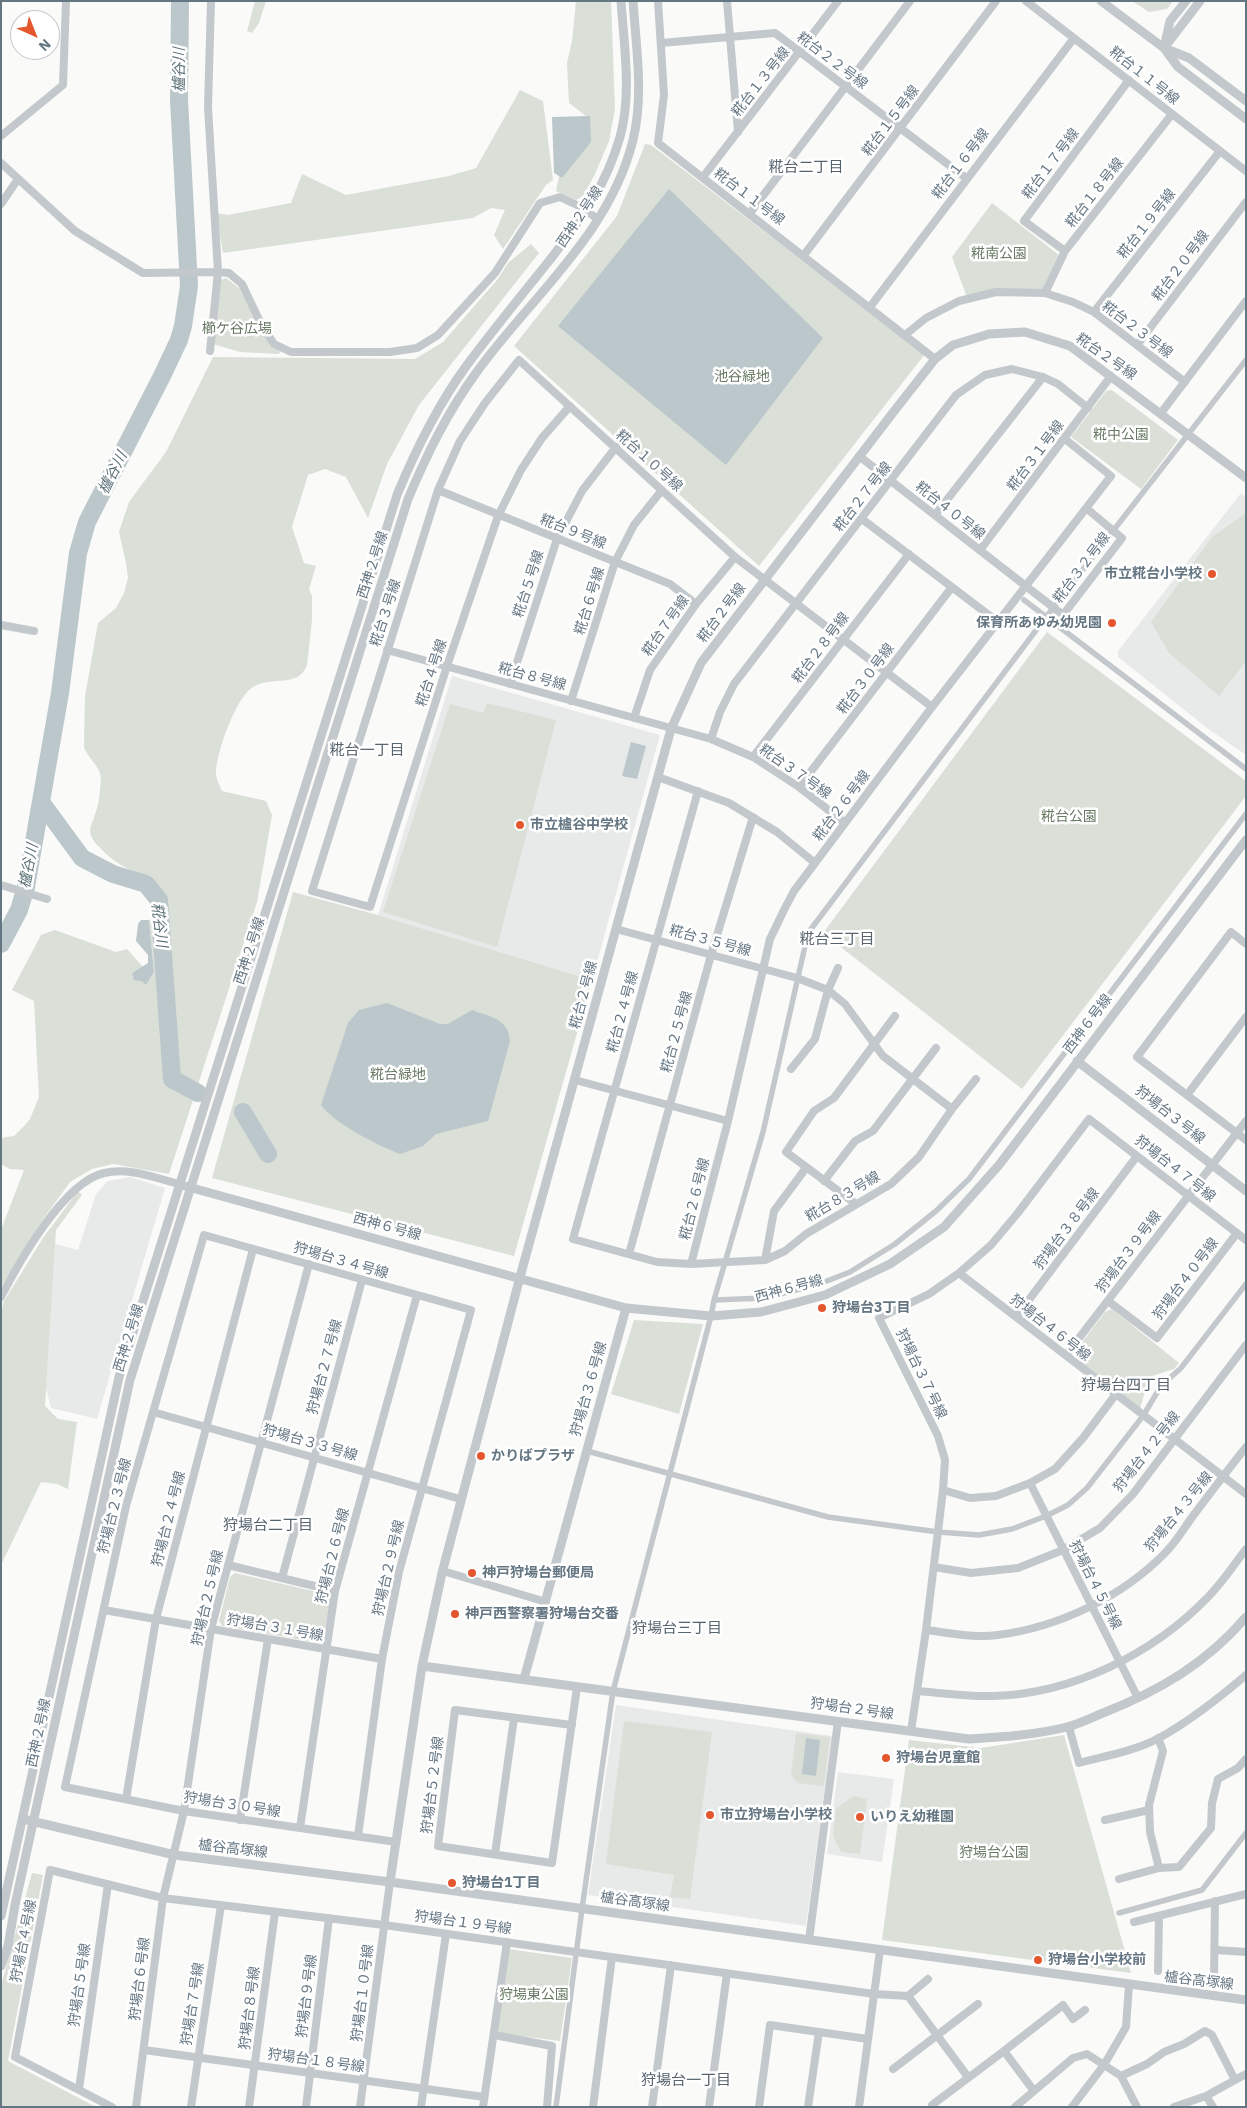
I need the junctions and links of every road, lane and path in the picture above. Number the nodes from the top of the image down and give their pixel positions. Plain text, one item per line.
1 (66, 1) edge
2 (211, 1) edge
3 (621, 1) edge
4 (633, 1) edge
5 (658, 1) edge
6 (727, 1) edge
7 (838, 1) edge
8 (910, 1) edge
9 (996, 1) edge
10 (1026, 1) edge
11 (1101, 1) edge
12 (1186, 1) edge
13 (1200, 1) edge
14 (730, 38) junction
15 (1074, 38) junction
16 (661, 43) junction
17 (1164, 48) junction
18 (799, 52) junction
19 (1129, 80) junction
20 (846, 87) junction
21 (1246, 101) edge
22 (1172, 114) junction
23 (1246, 119) edge
24 (900, 129) junction
25 (738, 132) junction
26 (1, 136) edge
27 (1220, 151) junction
28 (1, 163) edge
29 (1246, 171) edge
30 (703, 178) junction
31 (966, 178) junction
32 (18, 179) junction
33 (1246, 202) edge
34 (1, 204) edge
35 (587, 212) junction
36 (750, 214) junction
37 (598, 219) junction
38 (1065, 251) junction
39 (804, 255) junction
40 (218, 272) junction
41 (1045, 292) junction
42 (1246, 301) edge
43 (870, 307) junction
44 (1094, 312) junction
45 (905, 335) junction
46 (1137, 345) junction
47 (210, 351) dead end
48 (935, 359) junction
49 (519, 360) joint
50 (1246, 360) edge
51 (1111, 376) junction
52 (1042, 377) junction
53 (1184, 382) junction
54 (570, 406) junction
55 (1088, 408) junction
56 (1161, 413) junction
57 (1188, 433) junction
58 (1065, 439) junction
59 (616, 447) junction
60 (859, 456) junction
61 (1246, 478) edge
62 (891, 481) junction
63 (438, 490) junction
64 (662, 490) junction
65 (1086, 508) junction
66 (498, 516) junction
67 (935, 516) junction
68 (862, 519) junction
69 (1113, 530) junction
70 (557, 539) junction
71 (980, 550) junction
72 (909, 554) junction
73 (735, 557) junction
74 (615, 562) junction
75 (765, 579) junction
76 (1027, 586) junction
77 (952, 587) junction
78 (1024, 600) dead end
79 (796, 602) junction
80 (696, 604) junction
81 (1054, 607) junction
82 (1046, 617) junction
83 (998, 622) junction
84 (1, 625) edge
85 (34, 631) dead end
86 (844, 639) junction
87 (387, 650) junction
88 (447, 666) junction
89 (887, 672) junction
90 (510, 684) junction
91 (571, 701) junction
92 (932, 706) junction
93 (634, 718) junction
94 (671, 728) junction
95 (710, 739) junction
96 (754, 757) junction
97 (1246, 769) edge
98 (658, 777) junction
99 (799, 787) junction
100 (698, 791) junction
101 (1246, 814) edge
102 (753, 817) junction
103 (845, 823) junction
104 (1246, 840) edge
105 (815, 863) junction
106 (1, 885) edge
107 (312, 891) joint
108 (47, 899) dead end
109 (616, 929) junction
110 (655, 939) junction
111 (1246, 944) edge
112 (711, 954) junction
113 (838, 968) dead end
114 (763, 969) junction
115 (797, 978) junction
116 (828, 990) junction
117 (895, 1016) dead end
118 (1246, 1017) edge
119 (874, 1044) junction
120 (936, 1048) dead end
121 (1077, 1061) junction
122 (791, 1069) dead end
123 (912, 1079) junction
124 (976, 1079) dead end
125 (575, 1080) junction
126 (614, 1091) junction
127 (1187, 1095) junction
128 (670, 1106) junction
129 (952, 1109) junction
130 (1089, 1119) joint
131 (728, 1121) junction
132 (1246, 1121) edge
133 (1236, 1133) junction
134 (1246, 1140) edge
135 (1137, 1156) junction
136 (1212, 1165) junction
137 (806, 1168) junction
138 (824, 1181) junction
139 (179, 1184) junction
140 (190, 1188) junction
141 (1246, 1190) edge
142 (1188, 1196) junction
143 (856, 1204) junction
144 (1237, 1233) junction
145 (204, 1235) joint
146 (573, 1239) joint
147 (1246, 1240) edge
148 (253, 1249) junction
149 (629, 1254) junction
150 (765, 1260) junction
151 (308, 1264) junction
152 (691, 1264) junction
153 (725, 1264) junction
154 (959, 1273) junction
155 (520, 1277) junction
156 (362, 1280) junction
157 (1246, 1284) edge
158 (417, 1295) junction
159 (1, 1298) edge
160 (714, 1300) junction
161 (1108, 1301) junction
162 (626, 1308) junction
163 (472, 1310) joint
164 (711, 1316) junction
165 (1016, 1317) junction
166 (1246, 1345) edge
167 (1066, 1355) junction
168 (1116, 1394) junction
169 (153, 1412) junction
170 (1143, 1416) junction
171 (205, 1427) junction
172 (1174, 1439) junction
173 (260, 1442) junction
174 (1246, 1447) edge
175 (586, 1450) junction
176 (313, 1457) junction
177 (368, 1473) junction
178 (669, 1474) junction
179 (1223, 1477) junction
180 (1030, 1483) junction
181 (422, 1488) junction
182 (943, 1490) junction
183 (1246, 1494) edge
184 (460, 1499) junction
185 (1046, 1516) junction
186 (938, 1532) junction
187 (1063, 1550) junction
188 (1246, 1550) edge
189 (228, 1565) junction
190 (934, 1567) junction
191 (442, 1571) junction
192 (282, 1578) junction
193 (335, 1591) junction
194 (546, 1602) junction
195 (1091, 1606) junction
196 (104, 1610) junction
197 (1246, 1616) edge
198 (156, 1619) junction
199 (212, 1629) junction
200 (926, 1630) junction
201 (268, 1639) junction
202 (326, 1649) junction
203 (382, 1659) junction
204 (1119, 1662) junction
205 (422, 1666) junction
206 (1246, 1675) edge
207 (524, 1679) junction
208 (577, 1686) junction
209 (917, 1691) junction
210 (613, 1692) junction
211 (1138, 1698) junction
212 (514, 1718) junction
213 (838, 1721) junction
214 (572, 1725) junction
215 (1069, 1727) junction
216 (911, 1731) junction
217 (1158, 1738) junction
218 (1246, 1759) edge
219 (65, 1787) joint
220 (126, 1799) junction
221 (1150, 1810) junction
222 (184, 1811) junction
223 (22, 1819) junction
224 (240, 1820) junction
225 (1105, 1820) dead end
226 (33, 1821) junction
227 (300, 1828) junction
228 (1246, 1834) edge
229 (358, 1836) junction
230 (396, 1842) junction
231 (495, 1854) junction
232 (175, 1855) junction
233 (1159, 1868) junction
234 (50, 1870) joint
235 (1119, 1879) dead end
236 (390, 1882) junction
237 (108, 1884) junction
238 (1246, 1894) edge
239 (164, 1898) junction
240 (1215, 1901) junction
241 (221, 1905) junction
242 (582, 1909) junction
243 (275, 1912) junction
244 (1119, 1913) dead end
245 (1, 1916) edge
246 (1159, 1917) junction
247 (329, 1918) junction
248 (1134, 1922) dead end
249 (384, 1925) junction
250 (446, 1934) junction
251 (809, 1940) junction
252 (507, 1942) junction
253 (880, 1950) junction
254 (1216, 1950) junction
255 (576, 1952) junction
256 (1246, 1952) edge
257 (612, 1956) junction
258 (671, 1965) junction
259 (1, 1966) edge
260 (1158, 1971) dead end
261 (727, 1972) junction
262 (928, 1979) dead end
263 (1214, 1980) dead end
264 (1129, 1985) junction
265 (874, 1994) junction
266 (908, 1996) junction
267 (1246, 2000) edge
268 (978, 2004) dead end
269 (1085, 2010) dead end
270 (819, 2032) junction
271 (494, 2035) junction
272 (937, 2035) junction
273 (868, 2039) junction
274 (144, 2050) junction
275 (1004, 2051) junction
276 (198, 2057) junction
277 (255, 2065) junction
278 (1104, 2065) junction
279 (893, 2069) dead end
280 (311, 2073) junction
281 (1246, 2074) edge
282 (1121, 2076) junction
283 (968, 2077) junction
284 (364, 2080) junction
285 (1235, 2080) junction
286 (424, 2088) junction
287 (79, 2089) junction
288 (1034, 2090) junction
289 (1206, 2096) junction
290 (484, 2097) junction
291 (112, 2107) edge
292 (136, 2107) edge
293 (191, 2107) edge
294 (249, 2107) edge
295 (306, 2107) edge
296 (360, 2107) edge
297 (421, 2107) edge
298 (483, 2107) edge
299 (547, 2107) edge
300 (556, 2107) edge
301 (593, 2107) edge
302 (652, 2107) edge
303 (709, 2107) edge
304 (759, 2107) edge
305 (808, 2107) edge
306 (859, 2107) edge
307 (933, 2107) edge
308 (1015, 2107) edge
309 (1072, 2107) edge
310 (1137, 2107) edge
311 (1174, 2107) edge
312 (1213, 2107) edge

1 - 26 street
2 - 40 street
3 - 35 street, 西神２号線
4 - 37 street, 西神２号線
5 - 16 street, 糀台１１号線
6 - 14 street
7 - 18 street, 糀台１３号線
8 - 20 street
9 - 24 street, 糀台１５号線
10 - 15 street, 糀台１１号線
11 - 17 street
12 - 17 street
13 - 17 street
14 - 16 street, 糀台２２号線
14 - 18 street, 糀台２２号線
14 - 25 street
15 - 19 street, 糀台１１号線
15 - 31 street, 糀台１６号線
16 - 30 street, 糀台１１号線
17 - 21 street
17 - 23 street
18 - 20 street, 糀台２２号線
18 - 25 street, 糀台１３号線
19 - 22 street, 糀台１１号線
19 - 38 street, 糀台１７号線
20 - 24 street, 糀台２２号線
20 - 36 street
22 - 27 street, 糀台１１号線
22 - 38 street, 糀台１８号線
24 - 31 street, 糀台２２号線
24 - 39 street, 糀台１５号線
25 - 30 street, 糀台１３号線
27 - 29 street, 糀台１１号線
27 - 44 street, 糀台１９号線
28 - 32 street
30 - 36 street, 糀台１１号線
31 - 43 street, 糀台１６号線
32 - 34 street
32 - 40 street
33 - 46 street, 糀台２０号線
35 - 37 street
35 - 40 street
35 - 139 street, 西神２号線
36 - 39 street, 糀台１１号線
37 - 140 street, 西神２号線
38 - 41 street, 糀台１８号線
39 - 43 street, 糀台１１号線
40 - 47 street
41 - 44 street, 糀台２３号線
41 - 45 street, 糀台２３号線
42 - 53 street
43 - 45 street, 糀台１１号線
44 - 46 street, 糀台２３号線
45 - 48 street, 糀台１１号線
46 - 53 street, 糀台２３号線
48 - 51 street, 糀台２号線
48 - 60 street, 糀台２号線
49 - 54 street, 糀台１０号線
49 - 63 street, 糀台３号線
50 - 57 street
51 - 55 street, 糀台３１号線
51 - 56 street, 糀台２号線
52 - 55 street, 糀台２７号線
52 - 62 street, 糀台２７号線
52 - 67 street
53 - 56 street
54 - 59 street, 糀台１０号線
54 - 66 street, 糀台４号線
55 - 58 street, 糀台３１号線
56 - 57 street, 糀台２号線
57 - 61 street, 糀台２号線
57 - 69 street
58 - 65 street, 糀台２６号線
58 - 71 street, 糀台３１号線
59 - 64 street, 糀台１０号線
59 - 70 street, 糀台５号線
60 - 62 street, 糀台４０号線
60 - 75 street, 糀台２号線
62 - 67 street, 糀台４０号線
62 - 68 street, 糀台２７号線
63 - 66 street, 糀台９号線
63 - 87 street, 糀台３号線
64 - 73 street, 糀台１０号線
64 - 74 street, 糀台６号線
65 - 69 street, 糀台３２号線
65 - 76 street, 糀台２６号線
66 - 70 street, 糀台９号線
66 - 88 street, 糀台４号線
67 - 71 street, 糀台４０号線
68 - 72 street
68 - 79 street, 糀台２７号線
69 - 81 street
69 - 81 street, 糀台３２号線
70 - 74 street, 糀台９号線
70 - 90 street, 糀台５号線
71 - 76 street, 糀台４０号線
72 - 77 street
72 - 86 street, 糀台２８号線
73 - 75 street, 糀台１０号線
73 - 80 street, 糀台７号線
74 - 80 street, 糀台９号線
74 - 91 street, 糀台６号線
75 - 79 street, 糀台１０号線
75 - 94 street, 糀台２号線
76 - 81 street, 糀台３２号線
76 - 83 street, 糀台２６号線
77 - 83 street
77 - 89 street, 糀台３０号線
78 - 82 street
79 - 86 street, 糀台１０号線
79 - 95 street, 糀台２７号線
80 - 93 street, 糀台７号線
81 - 82 street
82 - 97 street
82 - 115 street
83 - 92 street, 糀台２６号線
84 - 85 street
86 - 89 street, 糀台１０号線
86 - 96 street, 糀台２８号線
87 - 88 street, 糀台８号線
87 - 107 street, 糀台３号線
88 - 90 street, 糀台８号線
88 - 107 street, 糀台４号線
89 - 92 street, 糀台１０号線
89 - 99 street, 糀台３０号線
90 - 91 street, 糀台８号線
91 - 93 street, 糀台８号線
92 - 103 street, 糀台２６号線
93 - 94 street, 糀台８号線
94 - 95 street, 糀台３７号線
94 - 98 street, 糀台２号線
95 - 96 street, 糀台３７号線
96 - 99 street, 糀台３７号線
98 - 100 street
98 - 109 street, 糀台２号線
99 - 103 street, 糀台３７号線
100 - 102 street
100 - 110 street, 糀台２４号線
101 - 160 street
102 - 105 street
102 - 112 street, 糀台２５号線
103 - 105 street, 糀台２６号線
104 - 121 street, 西神６号線
105 - 114 street, 糀台２６号線
106 - 108 street
109 - 110 street, 糀台３５号線
109 - 125 street, 糀台２号線
110 - 112 street, 糀台３５号線
110 - 126 street, 糀台２４号線
111 - 127 street
112 - 114 street, 糀台３５号線
112 - 128 street, 糀台２５号線
113 - 116 street
114 - 115 street, 糀台３５号線
114 - 131 street, 糀台２６号線
115 - 116 street
115 - 153 street
116 - 119 street
116 - 122 street
117 - 119 street
118 - 127 street
119 - 123 street
119 - 137 street
120 - 123 street
121 - 136 street, 狩場台３号線
121 - 164 street, 西神６号線
123 - 129 street
123 - 138 street
124 - 129 street, 糀台８３号線
125 - 126 street
125 - 155 street, 糀台２号線
126 - 128 street
126 - 146 street, 糀台２４号線
127 - 133 street
128 - 131 street
128 - 149 street, 糀台２５号線
129 - 143 street, 糀台８３号線
130 - 135 street, 狩場台４７号線
130 - 154 street, 狩場台３７号線
131 - 152 street, 糀台２６号線
132 - 133 street, 狩場台３９号線
133 - 134 street
133 - 136 street, 狩場台３９号線
135 - 142 street, 狩場台４７号線
135 - 165 street, 狩場台３８号線
136 - 141 street, 狩場台３号線
136 - 142 street, 狩場台３９号線
137 - 138 street
137 - 150 street
138 - 143 street
139 - 140 street, 西神６号線
139 - 159 street
139 - 223 street, 西神２号線
140 - 155 street, 西神６号線
140 - 226 street, 西神２号線
142 - 144 street, 狩場台４７号線
142 - 161 street, 狩場台３９号線
143 - 150 street, 糀台８３号線
144 - 147 street, 狩場台４７号線
144 - 161 street, 狩場台４０号線
145 - 148 street, 狩場台３４号線
145 - 169 street, 狩場台２３号線
146 - 149 street, 糀台８３号線
148 - 151 street, 狩場台３４号線
148 - 171 street, 狩場台２４号線
149 - 152 street, 糀台８３号線
150 - 153 street, 糀台８３号線
151 - 156 street, 狩場台３４号線
151 - 173 street, 狩場台２５号線
152 - 153 street, 糀台８３号線
153 - 160 street
154 - 165 street, 狩場台４６号線
154 - 182 street, 狩場台３７号線
155 - 162 street, 西神６号線
155 - 184 street, 糀台２号線
156 - 158 street, 狩場台３４号線
156 - 176 street, 狩場台２７号線
157 - 170 street
158 - 163 street, 狩場台３４号線
158 - 177 street, 狩場台２６号線
160 - 164 street
161 - 167 street, 狩場台３９号線
162 - 164 street, 西神６号線
162 - 175 street, 狩場台３６号線
163 - 181 street, 狩場台２９号線
164 - 178 street
165 - 167 street, 狩場台４６号線
166 - 172 street, 狩場台４２号線
167 - 168 street, 狩場台４６号線
168 - 170 street, 狩場台４６号線
168 - 180 street
169 - 171 street, 狩場台３３号線
169 - 196 street, 狩場台２３号線
170 - 172 street, 狩場台４６号線
170 - 185 street
171 - 173 street, 狩場台３３号線
171 - 198 street, 狩場台２４号線
172 - 179 street, 狩場台４６号線
172 - 187 street, 狩場台４２号線
173 - 176 street, 狩場台３３号線
173 - 189 street, 狩場台２５号線
174 - 179 street, 狩場台４３号線
175 - 178 street
175 - 194 street, 狩場台３６号線
176 - 177 street, 狩場台３３号線
176 - 192 street, 狩場台２７号線
177 - 181 street, 狩場台３３号線
177 - 193 street, 狩場台２６号線
178 - 186 street
178 - 210 street
179 - 183 street, 狩場台４６号線
179 - 195 street, 狩場台４３号線
180 - 182 street
180 - 185 street, 狩場台４５号線
181 - 184 street, 狩場台３３号線
181 - 203 street, 狩場台２９号線
182 - 186 street, 狩場台３７号線
184 - 191 street, 糀台２号線
185 - 186 street
185 - 187 street, 狩場台４５号線
186 - 190 street, 狩場台３７号線
187 - 190 street, 狩場台４２号線
187 - 195 street, 狩場台４５号線
188 - 204 street
189 - 192 street
189 - 199 street, 狩場台２５号線
190 - 200 street, 狩場台３７号線
191 - 194 street
191 - 205 street, 糀台２号線
192 - 193 street
193 - 202 street, 狩場台２６号線
194 - 207 street, 狩場台３６号線
195 - 200 street, 狩場台４３号線
195 - 204 street, 狩場台４５号線
196 - 198 street, 狩場台３１号線
196 - 219 street, 狩場台２３号線
197 - 211 street, 狩場台２号線
198 - 199 street, 狩場台３１号線
198 - 220 street, 狩場台２４号線
199 - 201 street, 狩場台３１号線
199 - 222 street, 狩場台２５号線
200 - 209 street, 狩場台３７号線
201 - 202 street, 狩場台３１号線
201 - 224 street
202 - 203 street, 狩場台３１号線
202 - 227 street, 狩場台２６号線
203 - 229 street, 狩場台２９号線
204 - 209 street
204 - 211 street, 狩場台４５号線
205 - 207 street, 狩場台２号線
205 - 230 street, 糀台２号線
206 - 217 street
207 - 208 street, 狩場台２号線
208 - 210 street, 狩場台２号線
208 - 214 street, 狩場台５２号線
209 - 216 street, 狩場台３７号線
210 - 213 street, 狩場台２号線
210 - 242 street
211 - 215 street, 狩場台２号線
212 - 214 street, 狩場台５２号線
212 - 231 street
212 - 231 street, 狩場台５２号線
213 - 216 street, 狩場台２号線
213 - 251 street
214 - 231 street, 狩場台５２号線
215 - 216 street, 狩場台２号線
215 - 217 street
217 - 221 street
218 - 233 street
219 - 220 street, 狩場台３０号線
220 - 222 street, 狩場台３０号線
221 - 225 street
221 - 233 street
222 - 224 street, 狩場台３０号線
222 - 232 street, 狩場台２５号線
223 - 226 street, 櫨谷高塚線
223 - 245 street, 西神２号線
224 - 227 street, 狩場台３０号線
226 - 232 street, 櫨谷高塚線
226 - 259 street, 西神２号線
227 - 229 street, 狩場台３０号線
228 - 244 street
229 - 230 street, 狩場台３０号線
230 - 236 street, 糀台２号線
232 - 236 street, 櫨谷高塚線
232 - 239 street, 狩場台６号線
233 - 235 street
234 - 237 street, 狩場台１９号線
234 - 287 street, 狩場台４号線
236 - 242 street, 櫨谷高塚線
236 - 249 street, 狩場台１０号線
237 - 239 street, 狩場台１９号線
237 - 287 street, 狩場台５号線
238 - 240 street
239 - 241 street, 狩場台１９号線
239 - 274 street, 狩場台６号線
240 - 246 street
240 - 254 street
241 - 243 street, 狩場台１９号線
241 - 276 street, 狩場台７号線
242 - 251 street, 櫨谷高塚線
242 - 255 street
243 - 247 street, 狩場台１９号線
243 - 277 street, 狩場台８号線
246 - 248 street
246 - 260 street
247 - 249 street, 狩場台１９号線
247 - 280 street, 狩場台９号線
249 - 250 street, 狩場台１９号線
249 - 284 street, 狩場台１０号線
250 - 252 street, 狩場台１９号線
250 - 286 street
251 - 253 street, 櫨谷高塚線
252 - 255 street, 狩場台１９号線
252 - 271 street
253 - 264 street, 櫨谷高塚線
253 - 265 street
254 - 256 street
254 - 263 street
255 - 257 street, 狩場台１９号線
255 - 300 street
257 - 258 street, 狩場台１９号線
257 - 301 street
258 - 261 street, 狩場台１９号線
258 - 302 street
261 - 265 street, 狩場台１９号線
261 - 303 street
262 - 266 street
264 - 267 street, 櫨谷高塚線
264 - 278 street
265 - 266 street, 狩場台１９号線
265 - 273 street
266 - 272 street
268 - 272 street
269 - 275 street
270 - 273 street
270 - 304 street
270 - 305 street
271 - 290 street
271 - 299 street
272 - 279 street
272 - 283 street
273 - 306 street
274 - 276 street, 狩場台１８号線
274 - 292 street, 狩場台６号線
275 - 283 street
275 - 288 street
276 - 277 street, 狩場台１８号線
276 - 293 street, 狩場台７号線
277 - 280 street, 狩場台１８号線
277 - 294 street, 狩場台８号線
278 - 282 street
278 - 288 street
278 - 309 street
280 - 284 street, 狩場台１８号線
280 - 295 street, 狩場台９号線
281 - 285 street
282 - 285 street
282 - 310 street
283 - 307 street
284 - 286 street, 狩場台１８号線
284 - 296 street, 狩場台１０号線
285 - 289 street
286 - 290 street, 狩場台１８号線
286 - 297 street
287 - 291 street, 狩場台４号線
288 - 308 street
289 - 311 street
289 - 312 street
290 - 298 street

